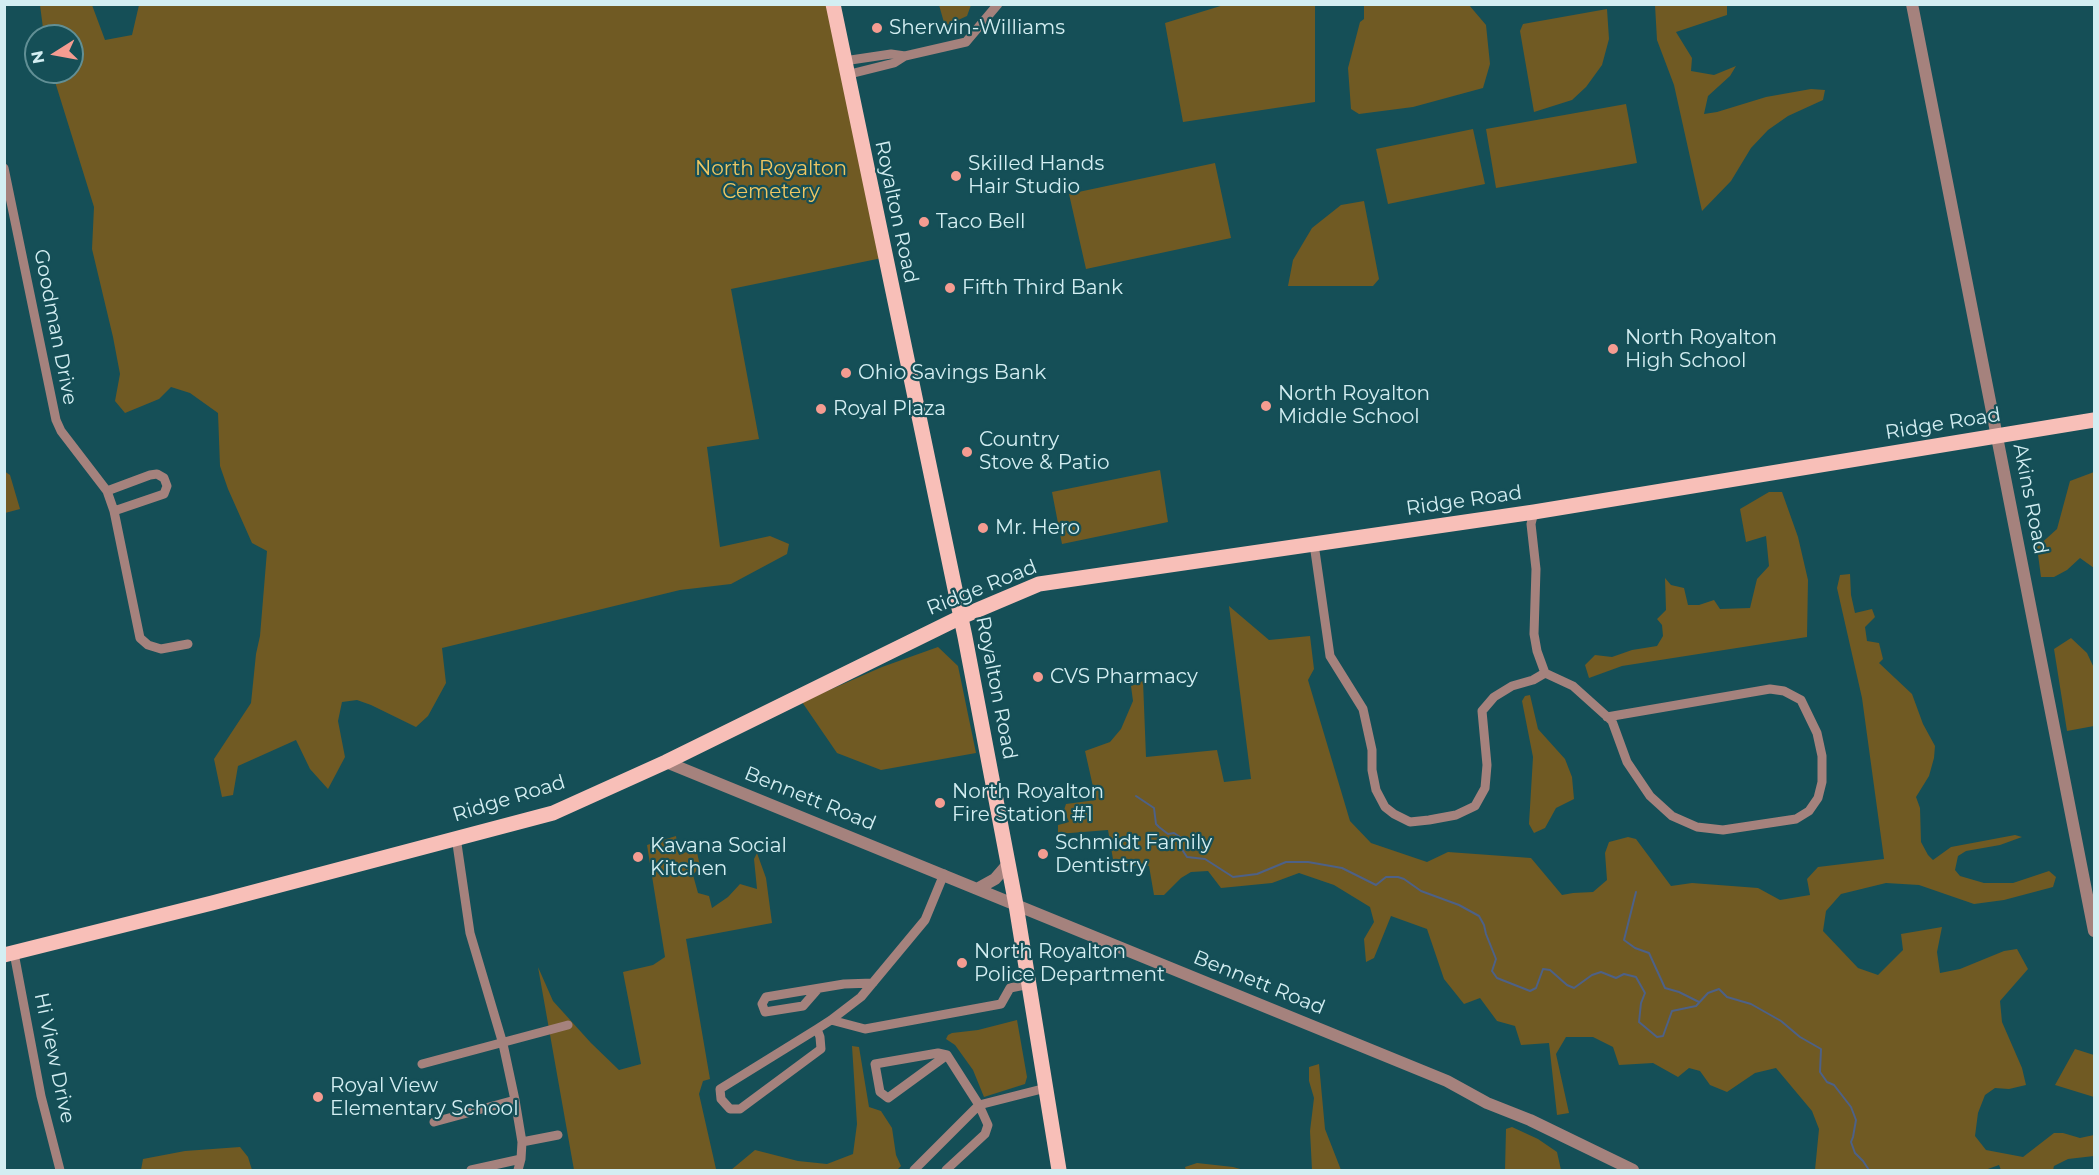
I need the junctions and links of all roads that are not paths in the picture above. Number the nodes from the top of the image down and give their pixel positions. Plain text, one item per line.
1 (833, 4) edge
2 (998, 4) edge
3 (1912, 4) edge
4 (845, 68) junction
5 (4, 168) edge
6 (2094, 420) edge
7 (1998, 436) junction
8 (107, 490) junction
9 (114, 511) junction
10 (1534, 513) junction
11 (1314, 544) junction
12 (961, 617) junction
13 (188, 644) dead end
14 (1545, 673) junction
15 (1607, 717) junction
16 (666, 762) junction
17 (456, 837) junction
18 (1008, 864) junction
19 (944, 874) junction
20 (977, 888) junction
21 (1016, 905) junction
22 (2094, 931) edge
23 (9, 954) edge
24 (873, 983) junction
25 (1030, 984) junction
26 (817, 990) junction
27 (831, 1020) junction
28 (568, 1025) dead end
29 (817, 1029) junction
30 (503, 1044) junction
31 (947, 1054) junction
32 (422, 1064) dead end
33 (1046, 1088) junction
34 (515, 1100) junction
35 (979, 1105) junction
36 (434, 1122) dead end
37 (558, 1135) dead end
38 (522, 1142) junction
39 (521, 1159) junction
40 (60, 1170) edge
41 (471, 1170) edge
42 (518, 1170) edge
43 (914, 1170) edge
44 (946, 1170) edge
45 (1059, 1170) edge
46 (1633, 1170) edge

1 - 4 main road, Royalton Road
2 - 4 street
3 - 7 street, Akins Road
4 - 12 main road, Royalton Road
5 - 8 street, Goodman Drive
6 - 7 main road, Ridge Road
7 - 10 main road, Ridge Road
7 - 22 street, Akins Road
8 - 9 street, Goodman Drive
8 - 9 street
9 - 13 street, Goodman Drive
10 - 11 main road, Ridge Road
10 - 14 street
11 - 12 main road, Ridge Road
11 - 14 street
12 - 16 main road, Ridge Road
12 - 18 main road, Royalton Road
14 - 15 street
15 - 15 street
16 - 17 main road, Ridge Road
16 - 19 street, Bennett Road
17 - 23 main road, Ridge Road
17 - 30 street
18 - 20 street
18 - 21 main road, Royalton Road
19 - 20 street, Bennett Road
19 - 24 street
20 - 21 street, Bennett Road
21 - 25 main road, Royalton Road
21 - 46 street, Bennett Road
23 - 40 street, Hi View Drive
24 - 26 street
24 - 27 street
25 - 27 street
25 - 33 main road, Royalton Road
26 - 26 street
27 - 29 street
28 - 30 street
29 - 29 street
30 - 32 street
30 - 34 street
31 - 31 street
31 - 35 street
33 - 35 street
33 - 45 main road, Royalton Road
34 - 36 street
34 - 38 street
35 - 43 street
35 - 44 street
37 - 38 street
38 - 39 street
39 - 41 street
39 - 42 street

